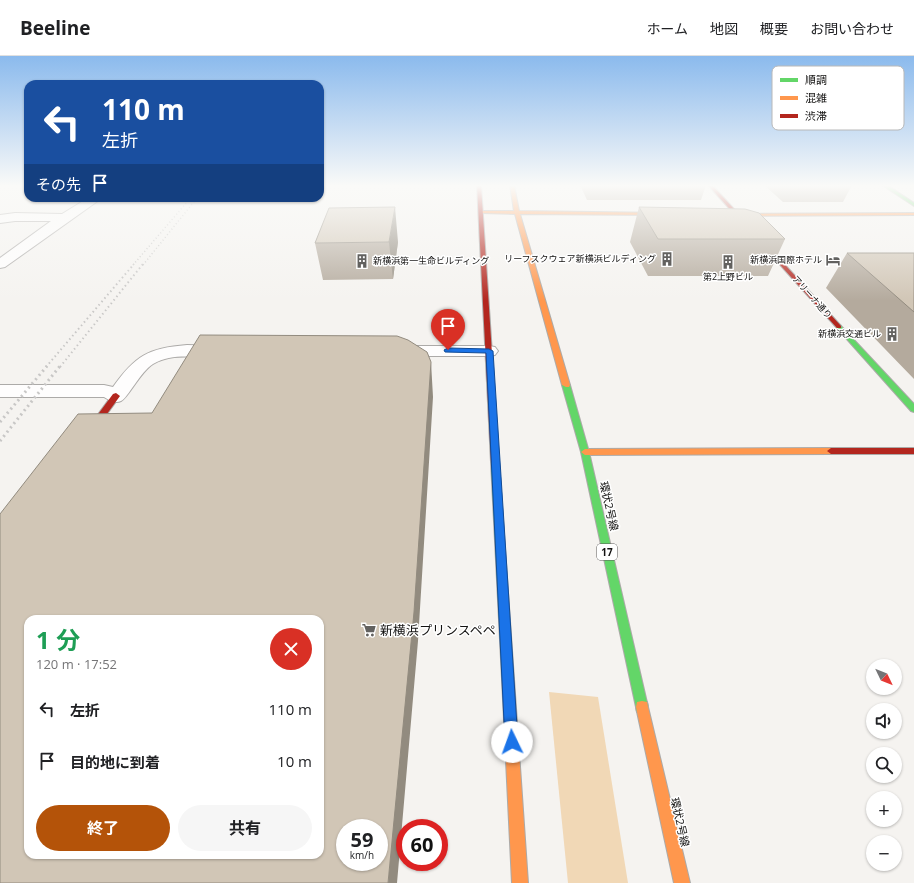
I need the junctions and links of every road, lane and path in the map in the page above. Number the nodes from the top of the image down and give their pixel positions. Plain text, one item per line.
1 (56, 224) edge
2 (486, 224) edge
3 (519, 224) edge
4 (745, 224) edge
5 (733, 228) edge
6 (749, 228) junction
7 (762, 228) edge
8 (0, 264) edge
9 (238, 351) edge
10 (378, 351) edge
11 (489, 351) junction
12 (0, 392) edge
13 (116, 396) junction
14 (914, 409) edge
15 (79, 446) edge
16 (914, 451) edge
17 (585, 452) junction
18 (520, 883) edge
19 (682, 883) edge

1 - 8 street
2 - 11 main road
3 - 17 main road, 環状2号線 / 17
4 - 6 main road, アリーナ通り
5 - 6 main road
6 - 7 main road
6 - 14 main road, アリーナ通り
9 - 13 street
10 - 11 street
11 - 18 main road
12 - 13 street
13 - 15 main road
16 - 17 main road
17 - 19 main road, 環状2号線 / 17

